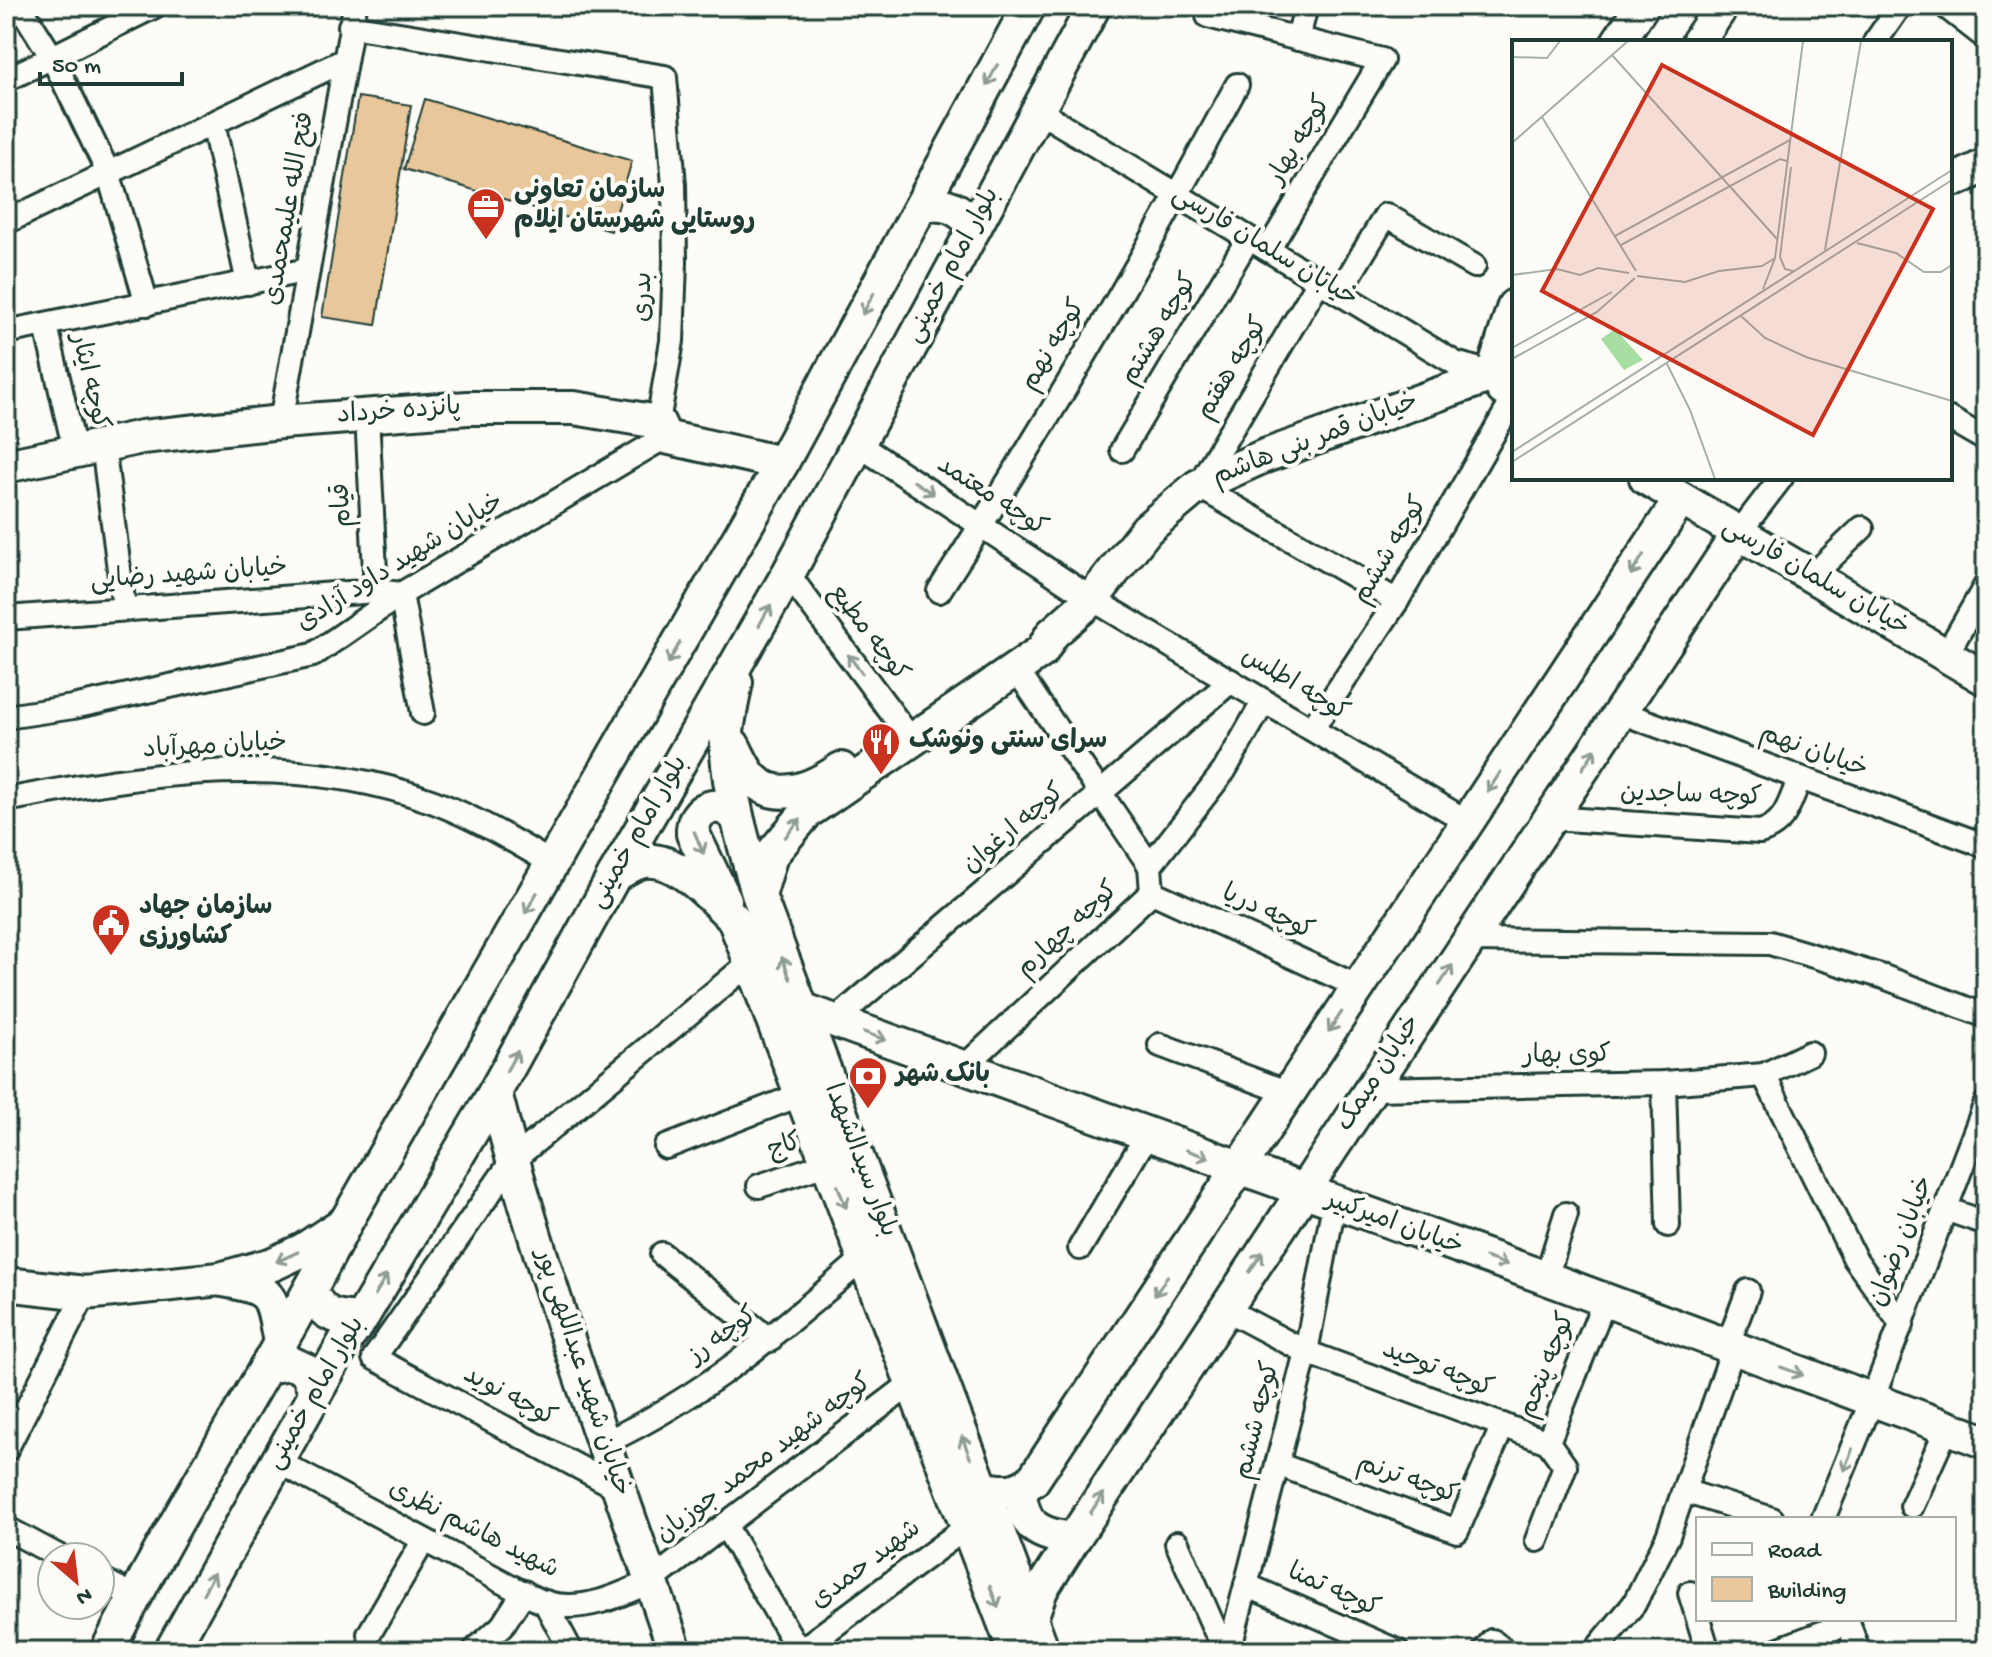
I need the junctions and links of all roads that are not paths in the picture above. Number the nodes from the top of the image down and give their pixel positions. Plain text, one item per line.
1 (20, 6) edge
2 (155, 6) edge
3 (1029, 6) edge
4 (1094, 6) edge
5 (1306, 6) edge
6 (1642, 6) edge
7 (1722, 6) edge
8 (1900, 6) edge
9 (1945, 6) edge
10 (121, 14) edge
11 (1237, 14) edge
12 (353, 16) edge
13 (1208, 16) dead end
14 (1986, 38) edge
15 (1298, 39) junction
16 (1619, 40) edge
17 (1699, 40) edge
18 (1876, 40) edge
19 (52, 57) junction
20 (345, 60) junction
21 (6, 80) edge
22 (1237, 85) dead end
23 (1037, 110) junction
24 (213, 123) junction
25 (108, 172) junction
26 (1178, 196) junction
27 (921, 206) junction
28 (6, 222) edge
29 (975, 227) junction
30 (1258, 244) junction
31 (1474, 266) dead end
32 (308, 270) junction
33 (1319, 281) junction
34 (248, 283) junction
35 (1339, 293) junction
36 (147, 304) junction
37 (1512, 311) edge
38 (46, 326) junction
39 (6, 332) edge
40 (1507, 375) edge
41 (367, 415) junction
42 (1952, 420) edge
43 (281, 422) junction
44 (661, 430) junction
45 (1986, 440) edge
46 (859, 445) junction
47 (89, 448) junction
48 (1122, 450) dead end
49 (782, 463) junction
50 (6, 466) edge
51 (1649, 480) edge
52 (1779, 480) edge
53 (1198, 486) junction
54 (1680, 500) junction
55 (981, 525) junction
56 (1862, 528) dead end
57 (1738, 534) junction
58 (788, 574) junction
59 (1811, 577) junction
60 (1986, 585) edge
61 (376, 591) junction
62 (939, 591) dead end
63 (401, 594) junction
64 (1092, 599) junction
65 (1397, 601) junction
66 (124, 608) junction
67 (6, 618) edge
68 (1052, 634) junction
69 (1946, 655) junction
70 (739, 660) junction
71 (1016, 669) junction
72 (1986, 679) edge
73 (1231, 681) junction
74 (1264, 701) junction
75 (1620, 712) junction
76 (423, 713) dead end
77 (6, 717) edge
78 (902, 727) junction
79 (1312, 729) junction
80 (727, 733) junction
81 (1800, 778) junction
82 (1100, 795) junction
83 (6, 800) edge
84 (737, 818) junction
85 (1550, 818) junction
86 (1468, 822) junction
87 (1986, 846) edge
88 (553, 864) junction
89 (1150, 866) junction
90 (614, 876) junction
91 (1152, 892) junction
92 (759, 896) junction
93 (734, 919) junction
94 (1469, 940) junction
95 (752, 961) junction
96 (1359, 987) junction
97 (802, 1009) junction
98 (1986, 1016) edge
99 (834, 1021) junction
100 (1160, 1045) dead end
101 (1810, 1053) dead end
102 (963, 1068) junction
103 (1764, 1075) junction
104 (1664, 1083) junction
105 (1371, 1089) junction
106 (495, 1092) junction
107 (1289, 1093) junction
108 (802, 1094) junction
109 (1986, 1103) edge
110 (1147, 1135) junction
111 (666, 1147) dead end
112 (512, 1161) junction
113 (829, 1163) junction
114 (1239, 1169) junction
115 (759, 1186) dead end
116 (1302, 1192) junction
117 (1334, 1204) junction
118 (1945, 1209) junction
119 (1566, 1214) dead end
120 (347, 1220) junction
121 (1986, 1223) edge
122 (1668, 1225) dead end
123 (1080, 1248) dead end
124 (662, 1254) dead end
125 (865, 1257) junction
126 (1546, 1278) junction
127 (220, 1279) junction
128 (6, 1284) edge
129 (1748, 1291) dead end
130 (310, 1292) junction
131 (85, 1293) junction
132 (1604, 1302) junction
133 (1225, 1309) junction
134 (361, 1319) junction
135 (1902, 1325) junction
136 (770, 1340) junction
137 (1730, 1348) junction
138 (1306, 1352) junction
139 (273, 1355) junction
140 (913, 1382) junction
141 (316, 1392) junction
142 (1872, 1400) junction
143 (1503, 1425) junction
144 (1947, 1428) junction
145 (1986, 1442) edge
146 (602, 1444) junction
147 (1551, 1446) junction
148 (6, 1450) edge
149 (277, 1461) junction
150 (1277, 1464) junction
151 (618, 1488) junction
152 (982, 1489) junction
153 (1020, 1491) junction
154 (1684, 1491) junction
155 (1912, 1506) dead end
156 (1766, 1517) edge
157 (1824, 1517) edge
158 (725, 1525) junction
159 (968, 1526) junction
160 (6, 1528) edge
161 (1073, 1539) junction
162 (424, 1540) junction
163 (1537, 1540) dead end
164 (1177, 1543) dead end
165 (36, 1544) edge
166 (992, 1553) junction
167 (651, 1581) junction
168 (1246, 1585) junction
169 (116, 1587) edge
170 (524, 1592) junction
171 (1690, 1593) dead end
172 (134, 1597) junction
173 (545, 1602) junction
174 (1696, 1612) edge
175 (1031, 1618) junction
176 (1699, 1621) edge
177 (1848, 1621) edge
178 (369, 1634) dead end
179 (107, 1651) edge
180 (171, 1651) edge
181 (474, 1651) edge
182 (571, 1651) edge
183 (675, 1651) edge
184 (800, 1651) edge
185 (1015, 1651) edge
186 (1043, 1651) edge
187 (1229, 1651) edge
188 (1397, 1651) edge
189 (1595, 1651) edge
190 (1708, 1651) edge
191 (1774, 1651) edge
192 (1858, 1651) edge

1 - 19 street
2 - 10 street
3 -> 27 street
4 - 23 street, بلوار امام خمینی
5 - 15 street
6 - 16 street
7 - 17 street
8 - 18 street
9 - 14 street
10 - 19 street
11 - 13 street
11 - 15 street
12 - 20 street, فتح الله علیمحمدی
12 - 44 street, بدری
15 - 30 street, کوچه بهار
19 - 21 street
19 - 25 street
20 - 24 street
20 - 32 street, فتح الله علیمحمدی
22 - 26 street, کوچه نهم
23 - 26 street, خیابان سلمان فارسی
23 - 29 street, بلوار امام خمینی
24 - 25 street
24 - 34 street
25 - 28 street
25 - 36 street
26 - 30 street, خیابان سلمان فارسی
26 - 55 street, کوچه نهم
27 - 29 street
27 -> 49 street
29 - 46 street, بلوار امام خمینی
30 - 33 street, خیابان سلمان فارسی
30 - 48 street, کوچه هشتم
31 - 35 street
32 - 34 street
32 - 43 street, فتح الله علیمحمدی
33 - 35 street, خیابان سلمان فارسی
33 - 53 street, کوچه هفتم
34 - 36 street
35 - 40 street, خیابان سلمان فارسی
36 - 38 street
37 - 40 street
38 - 39 street
38 - 47 street, کوچه ایثار
40 - 53 street, خیابان قمر بنی هاشم
40 - 65 street, کوچه ششم
41 - 43 street, پانزده خرداد
41 - 44 street, پانزده خرداد
41 - 61 street, قیام
42 - 45 street
43 - 47 street, پانزده خرداد
44 - 49 street, پانزده خرداد
44 - 63 street, خیابان شهید داود آزادی
46 -> 55 street, کوچه معتمد
46 - 58 street, بلوار امام خمینی
47 - 50 street, پانزده خرداد
47 - 66 street, کوچه ایثار
49 -> 88 street
51 - 54 street, خیابان سلمان فارسی
52 - 57 street
53 - 64 street, خیابان قمر بنی هاشم
53 - 65 street
54 - 57 street, خیابان سلمان فارسی
54 -> 86 street
55 - 62 street, کوچه نهم
55 - 64 street, کوچه معتمد
56 - 59 street
57 - 59 street, خیابان سلمان فارسی
57 - 75 street, خیابان میمک
70 -> 58 street, بلوار امام خمینی
78 -> 58 street, کوچه مطیع
59 - 69 street, خیابان سلمان فارسی
60 - 69 street
61 - 63 street, خیابان شهید رضایی
61 - 66 street, خیابان شهید رضایی
63 - 76 street
63 - 77 street, خیابان شهید داود آزادی
64 - 68 street, خیابان قمر بنی هاشم
64 - 73 street, کوچه اطلس
65 - 79 street, کوچه ششم
66 - 67 street, خیابان شهید رضایی
68 - 71 street, خیابان قمر بنی هاشم
68 - 78 street, خیابان قمر بنی هاشم
69 - 72 street, خیابان سلمان فارسی
70 - 80 street, بلوار سیدالشهدا
70 - 90 street, بلوار امام خمینی
71 - 82 street
92 -> 71 street, خیابان قمر بنی هاشم
73 - 74 street, کوچه اطلس
73 - 82 street, کوچه ارغوان
74 - 79 street, کوچه اطلس
74 - 89 street
75 - 81 street, خیابان نهم
85 -> 75 street, خیابان میمک
78 - 80 street, خیابان قمر بنی هاشم
79 - 86 street, کوچه اطلس
80 - 84 street, بلوار سیدالشهدا
81 - 85 street, کوچه ساجدین
81 - 87 street, خیابان نهم
82 - 89 street
82 - 99 street, کوچه ارغوان
83 - 88 street, خیابان مهرآباد
84 - 92 street, بلوار سیدالشهدا
84 -> 93 street
85 - 94 street, خیابان میمک
86 - 96 street
88 -> 120 street
89 - 91 street, کوچه چهارم
90 - 93 street, بلوار سیدالشهدا
106 -> 90 street, بلوار امام خمینی
91 - 96 street, کوچه دریا
91 - 102 street, کوچه چهارم
97 -> 92 street, بلوار سیدالشهدا
93 - 95 street, بلوار سیدالشهدا
94 - 98 street
105 -> 94 street, خیابان میمک
95 - 108 street, بلوار سیدالشهدا
95 - 112 street
96 -> 107 street
97 - 99 street, خیابان امیرکبیر
152 -> 97 street, بلوار سیدالشهدا
99 -> 102 street, خیابان امیرکبیر
100 - 107 street
101 - 103 street, کوی بهار
102 - 110 street, خیابان امیرکبیر
103 - 104 street, کوی بهار
103 - 135 street
104 - 105 street, کوی بهار
104 - 122 street
105 - 116 street, خیابان میمک
106 - 112 street, خیابان شهید عبداللهی پور
134 -> 106 street, بلوار امام خمینی
107 - 114 street
108 - 111 street
108 - 113 street, بلوار سیدالشهدا
109 - 118 street, خیابان رضوان
110 -> 114 street, خیابان امیرکبیر
110 - 123 street
112 - 146 street, خیابان شهید عبداللهی پور
112 - 151 street, کوچه نوید
113 - 115 street, کاج
113 -> 125 street, بلوار سیدالشهدا
114 - 116 street, خیابان امیرکبیر
114 -> 153 street
116 - 117 street, خیابان امیرکبیر
133 -> 116 street, خیابان میمک
117 -> 126 street, خیابان امیرکبیر
117 - 138 street, کوچه ششم
118 - 121 street
118 - 135 street, خیابان رضوان
119 - 126 street
120 -> 127 street
120 - 130 street
124 - 136 street
125 - 136 street, کوچه رز
125 - 140 street, بلوار سیدالشهدا
126 - 132 street, خیابان امیرکبیر
127 - 131 street
127 - 139 street
128 - 131 street
129 - 137 street
130 - 134 street
130 - 139 street
131 - 148 street
132 - 137 street, خیابان امیرکبیر
132 - 147 street, کوچه پنجم
133 - 138 street, کوچه توحید
161 -> 133 street, خیابان میمک
134 - 141 street, بلوار امام خمینی
135 - 142 street, خیابان رضوان
136 - 146 street, کوچه رز
137 -> 142 street, خیابان امیرکبیر
137 - 154 street
138 - 143 street, کوچه توحید
138 - 150 street, کوچه ششم
139 - 141 street
139 - 172 street
140 - 158 street, کوچه شهید محمد جوزیان
140 - 159 street, بلوار سیدالشهدا
141 - 149 street, بلوار امام خمینی
142 - 144 street, خیابان امیرکبیر
142 -> 157 street, خیابان رضوان
143 - 147 street, کوچه توحید
143 - 150 street, کوچه ترنم
144 - 145 street, خیابان امیرکبیر
144 - 155 street
146 - 151 street, خیابان شهید عبداللهی پور
147 - 163 street
149 - 162 street, شهید هاشم نظری
180 -> 149 street, بلوار امام خمینی
150 - 168 street, کوچه ششم
151 - 167 street, خیابان شهید عبداللهی پور
152 - 153 street
152 - 166 street, بلوار سیدالشهدا
153 - 161 street
154 - 156 street
154 - 189 street
158 - 167 street, کوچه شهید محمد جوزیان
158 - 184 street
159 - 166 street, بلوار سیدالشهدا
159 - 184 street, شهید حمدی
160 - 165 street
161 - 175 street, خیابان میمک
162 - 170 street, شهید هاشم نظری
162 - 178 street
164 - 187 street
166 - 175 street, بلوار سیدالشهدا
166 -> 185 street, بلوار سیدالشهدا
167 - 173 street, شهید هاشم نظری
167 - 183 street, خیابان شهید عبداللهی پور
168 - 187 street, کوچه ششم
168 - 188 street, کوچه تمنا
169 - 172 street
170 - 173 street, شهید هاشم نظری
170 - 181 street
171 - 174 street
172 - 179 street
173 - 182 street
175 - 186 street, بلوار سیدالشهدا
176 - 190 street
177 - 191 street
177 - 192 street

